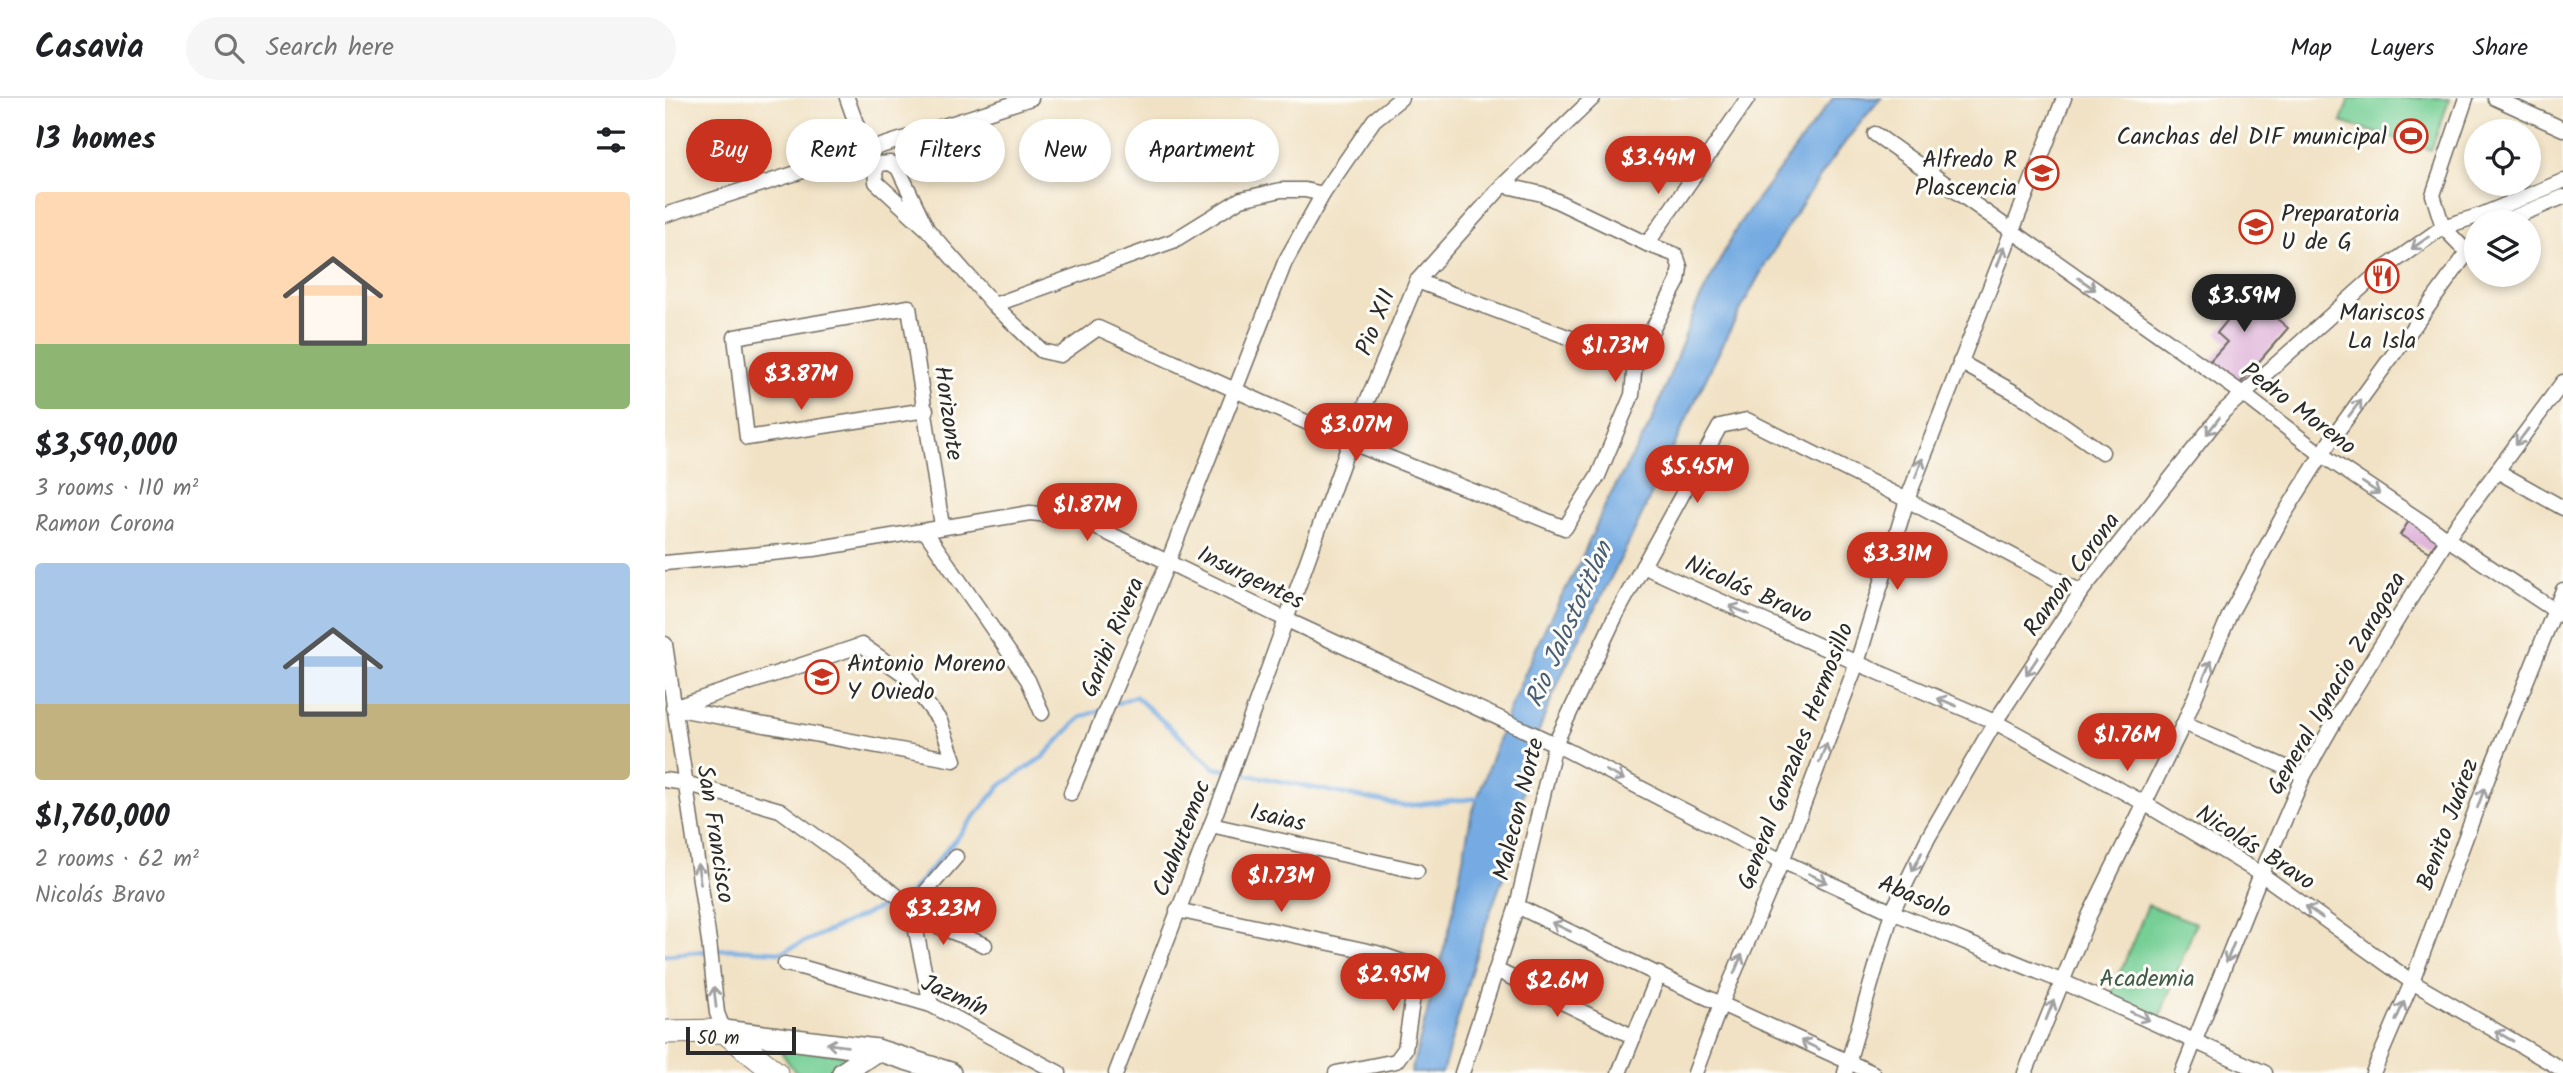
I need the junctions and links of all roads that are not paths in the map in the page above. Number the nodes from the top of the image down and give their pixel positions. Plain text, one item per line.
1 (847, 98) edge
2 (1031, 98) edge
3 (1401, 98) edge
4 (1593, 98) edge
5 (1748, 98) edge
6 (2064, 98) edge
7 (2466, 98) edge
8 (2495, 98) edge
9 (855, 119) edge
10 (2563, 129) edge
11 (1875, 134) dead end
12 (881, 146) edge
13 (786, 176) edge
14 (2563, 181) edge
15 (1503, 185) junction
16 (1323, 194) junction
17 (2563, 197) edge
18 (2531, 210) edge
19 (665, 215) edge
20 (2443, 227) junction
21 (927, 229) junction
22 (2011, 230) junction
23 (2464, 241) edge
24 (1647, 244) junction
25 (2464, 258) edge
26 (1417, 281) junction
27 (994, 305) junction
28 (1635, 362) junction
29 (1960, 362) junction
30 (2563, 383) edge
31 (1235, 389) junction
32 (2243, 394) junction
33 (926, 410) junction
34 (1350, 442) junction
35 (2102, 452) dead end
36 (2322, 455) junction
37 (2497, 471) junction
38 (1906, 500) junction
39 (2563, 508) edge
40 (942, 526) junction
41 (925, 531) junction
42 (2447, 539) junction
43 (1168, 562) junction
44 (665, 564) edge
45 (1643, 566) junction
46 (2563, 590) edge
47 (2081, 592) junction
48 (2558, 613) edge
49 (1287, 620) junction
50 (665, 644) edge
51 (1857, 663) junction
52 (673, 708) junction
53 (1042, 713) dead end
54 (1995, 722) junction
55 (2184, 723) junction
56 (1548, 742) junction
57 (2304, 775) junction
58 (665, 780) edge
59 (685, 783) junction
60 (1072, 793) dead end
61 (2144, 803) junction
62 (1211, 825) junction
63 (956, 857) dead end
64 (1782, 861) junction
65 (1417, 871) dead end
66 (2261, 874) junction
67 (1517, 906) junction
68 (906, 907) junction
69 (1177, 910) junction
70 (1892, 912) junction
71 (985, 945) dead end
72 (785, 964) dead end
73 (1496, 970) junction
74 (1659, 974) junction
75 (2061, 981) junction
76 (2412, 982) junction
77 (1721, 1004) junction
78 (931, 1005) junction
79 (724, 1031) junction
80 (665, 1032) edge
81 (1634, 1037) junction
82 (2194, 1041) junction
83 (877, 1050) junction
84 (1847, 1068) edge
85 (2563, 1070) edge
86 (776, 1073) edge
87 (843, 1073) edge
88 (950, 1073) edge
89 (1059, 1073) edge
90 (1116, 1073) edge
91 (1336, 1073) edge
92 (1462, 1073) edge
93 (1619, 1073) edge
94 (1695, 1073) edge
95 (1873, 1073) edge
96 (2025, 1073) edge
97 (2182, 1073) edge
98 (2265, 1073) edge
99 (2372, 1073) edge

1 - 9 street
2 - 12 street
3 - 16 street, Garibi Rivera
4 - 15 street, Pio XII
5 - 24 street
6 - 22 street, General Gonzales Hermosillo
7 - 20 street
8 - 10 street
11 - 22 street, Pedro Moreno
13 - 19 street
14 - 20 street, Ramon Corona
15 - 24 street
15 - 26 street, Pio XII
16 - 27 street
16 - 31 street, Garibi Rivera
17 - 18 street
20 - 23 street
20 -> 32 street, Ramon Corona
21 - 21 street
21 - 27 street
29 -> 22 street, General Gonzales Hermosillo
22 -> 32 street, Pedro Moreno
24 - 28 street
36 -> 25 street
26 - 28 street
26 - 34 street, Pio XII
27 - 31 street
28 - 34 street
29 - 35 street
38 -> 29 street, General Gonzales Hermosillo
30 -> 37 street, General Ignacio Zaragoza
31 - 34 street
31 - 43 street, Garibi Rivera
32 - 36 street, Pedro Moreno
32 -> 47 street, Ramon Corona
33 - 33 street, Horizonte
33 - 40 street, Horizonte
34 - 49 street, Pio XII
36 -> 42 street, Pedro Moreno
55 -> 36 street
37 - 39 street
37 - 42 street, General Ignacio Zaragoza
38 - 45 street, Malecon Norte
38 - 47 street, Malecon Norte
38 - 51 street, General Gonzales Hermosillo
40 - 41 street, Insurgentes
40 - 43 street, Insurgentes
41 - 44 street, Insurgentes
41 - 53 street
42 - 48 street, Pedro Moreno
42 - 57 street, General Ignacio Zaragoza
43 - 49 street, Insurgentes
43 - 60 street, Garibi Rivera
51 -> 45 street, Nicolás Bravo
45 - 56 street, Malecon Norte
46 - 48 street, Benito Juárez
47 -> 54 street, Ramon Corona
76 -> 48 street, Benito Juárez
49 - 56 street, Insurgentes
49 - 62 street, Cuahutemoc
50 - 52 street, San Francisco
54 -> 51 street, Nicolás Bravo
64 -> 51 street, General Gonzales Hermosillo
52 - 52 street
52 - 59 street, San Francisco
54 - 61 street, Nicolás Bravo
54 -> 70 street, Ramon Corona
55 - 57 street
55 - 61 street
56 -> 64 street, Abasolo
56 - 67 street, Malecon Norte
57 - 66 street, General Ignacio Zaragoza
58 - 59 street
59 - 68 street
79 -> 59 street, San Francisco
61 - 66 street, Nicolás Bravo
61 - 75 street
62 - 65 street, Isaias
62 - 69 street, Cuahutemoc
63 - 68 street
64 -> 70 street, Abasolo
77 -> 64 street, General Gonzales Hermosillo
76 -> 66 street, Nicolás Bravo
66 -> 82 street, General Ignacio Zaragoza
67 - 73 street, Malecon Norte
74 -> 67 street
68 - 71 street
68 - 78 street
69 - 90 street, Cuahutemoc
69 - 91 street
70 - 75 street, Abasolo
70 - 84 street, Ramon Corona
72 - 78 street, Jazmín
73 - 81 street
73 - 92 street, Malecon Norte
74 - 77 street
74 - 81 street
75 -> 82 street, Abasolo
96 -> 75 street
85 -> 76 street, Nicolás Bravo
99 -> 76 street, Benito Juárez
84 -> 77 street
77 - 94 street, General Gonzales Hermosillo
78 - 89 street, Jazmín
79 - 80 main road
83 -> 79 street
79 - 86 main road
81 - 93 street
82 - 97 street, General Ignacio Zaragoza
82 - 98 street, Abasolo
83 - 87 street
83 - 88 street
84 - 95 street

